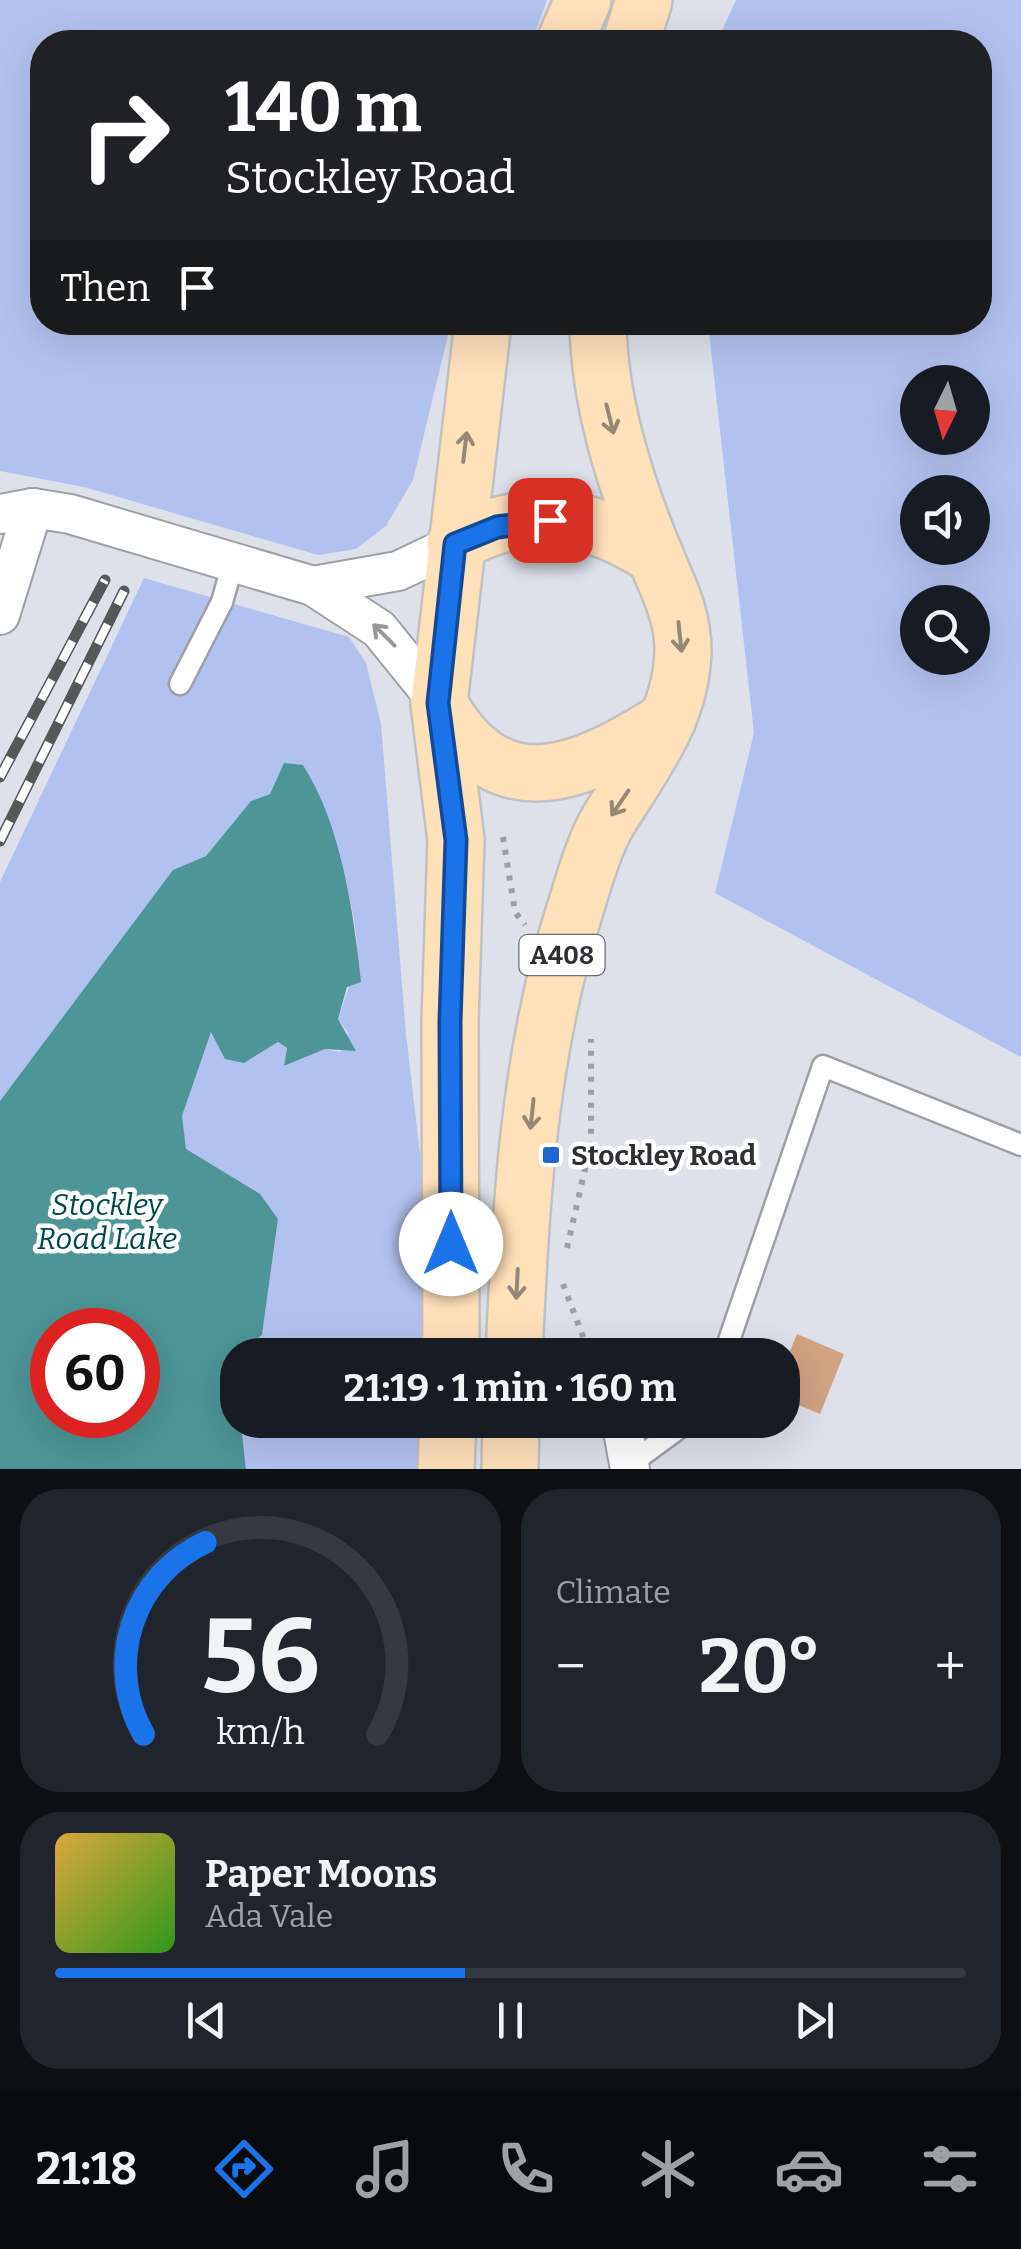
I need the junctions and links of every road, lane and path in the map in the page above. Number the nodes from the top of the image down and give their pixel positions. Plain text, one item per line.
1 (582, 0) edge
2 (644, 0) edge
3 (570, 30) edge
4 (634, 30) edge
5 (481, 335) edge
6 (598, 335) edge
7 (13, 507) edge
8 (455, 544) junction
9 (656, 557) junction
10 (234, 563) junction
11 (313, 586) junction
12 (0, 614) edge
13 (180, 684) dead end
14 (438, 703) junction
15 (668, 719) junction
16 (501, 821) dead end
17 (530, 928) dead end
18 (592, 1032) dead end
19 (1021, 1145) edge
20 (564, 1256) dead end
21 (558, 1274) dead end
22 (451, 1338) edge
23 (515, 1338) edge
24 (583, 1338) edge
25 (730, 1338) edge
26 (447, 1438) edge
27 (511, 1438) edge
28 (624, 1438) edge
29 (667, 1438) edge
30 (630, 1467) edge
31 (446, 1469) edge
32 (510, 1469) edge

1 - 3 main road
2 - 4 main road
8 -> 5 main road
6 -> 9 main road, A408
7 - 10 street
7 - 12 street
8 - 9 main road
8 - 11 street
8 - 14 main road
9 -> 15 main road, A408
10 - 11 street
10 - 13 lane
14 -> 11 street
14 - 15 main road
14 - 22 main road
15 -> 23 main road, A408
16 - 17 path
18 - 20 path
19 - 25 lane
21 - 24 path
26 - 31 main road
27 - 32 main road
28 - 30 street
29 - 30 lane

